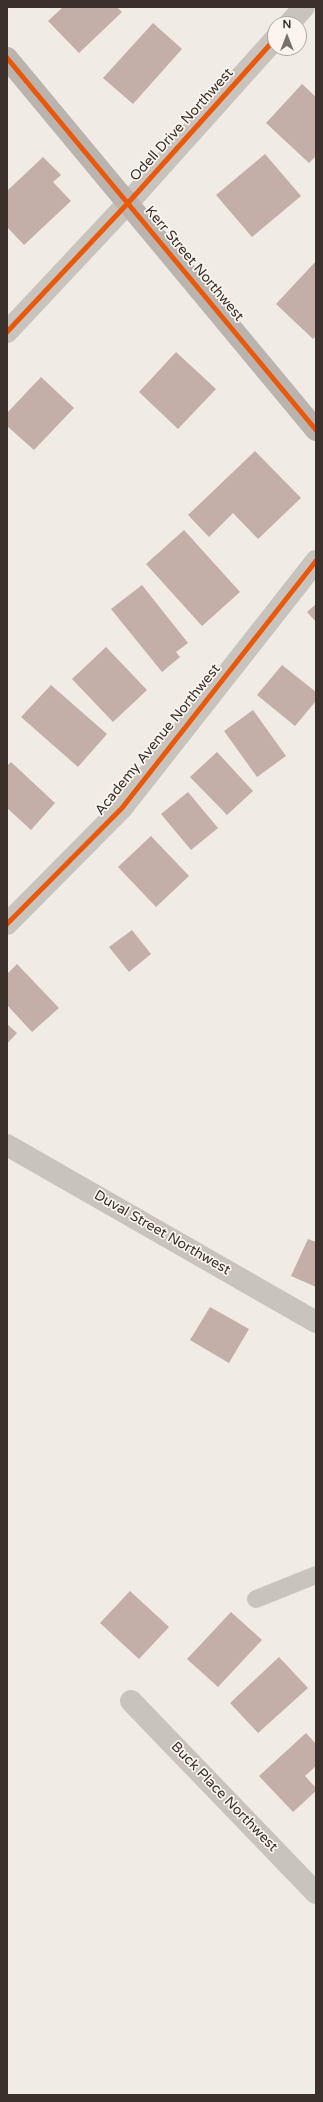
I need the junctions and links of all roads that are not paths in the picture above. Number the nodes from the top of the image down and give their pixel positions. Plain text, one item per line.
1 (304, 7) edge
2 (296, 16) edge
3 (267, 48) edge
4 (7, 58) edge
5 (128, 203) junction
6 (7, 332) edge
7 (316, 430) edge
8 (316, 561) edge
9 (7, 924) edge
10 (7, 1144) edge
11 (316, 1322) edge
12 (316, 1575) edge
13 (256, 1599) dead end
14 (131, 1701) dead end
15 (316, 1893) edge

1 - 2 street
3 - 5 street, Odell Drive Northwest
4 - 5 street, Kerr Street Northwest
5 - 6 street, Odell Drive Northwest
5 - 7 street, Kerr Street Northwest
8 - 9 street, Academy Avenue Northwest
10 - 11 street, Duval Street Northwest
12 - 13 lane
14 - 15 street, Buck Place Northwest

